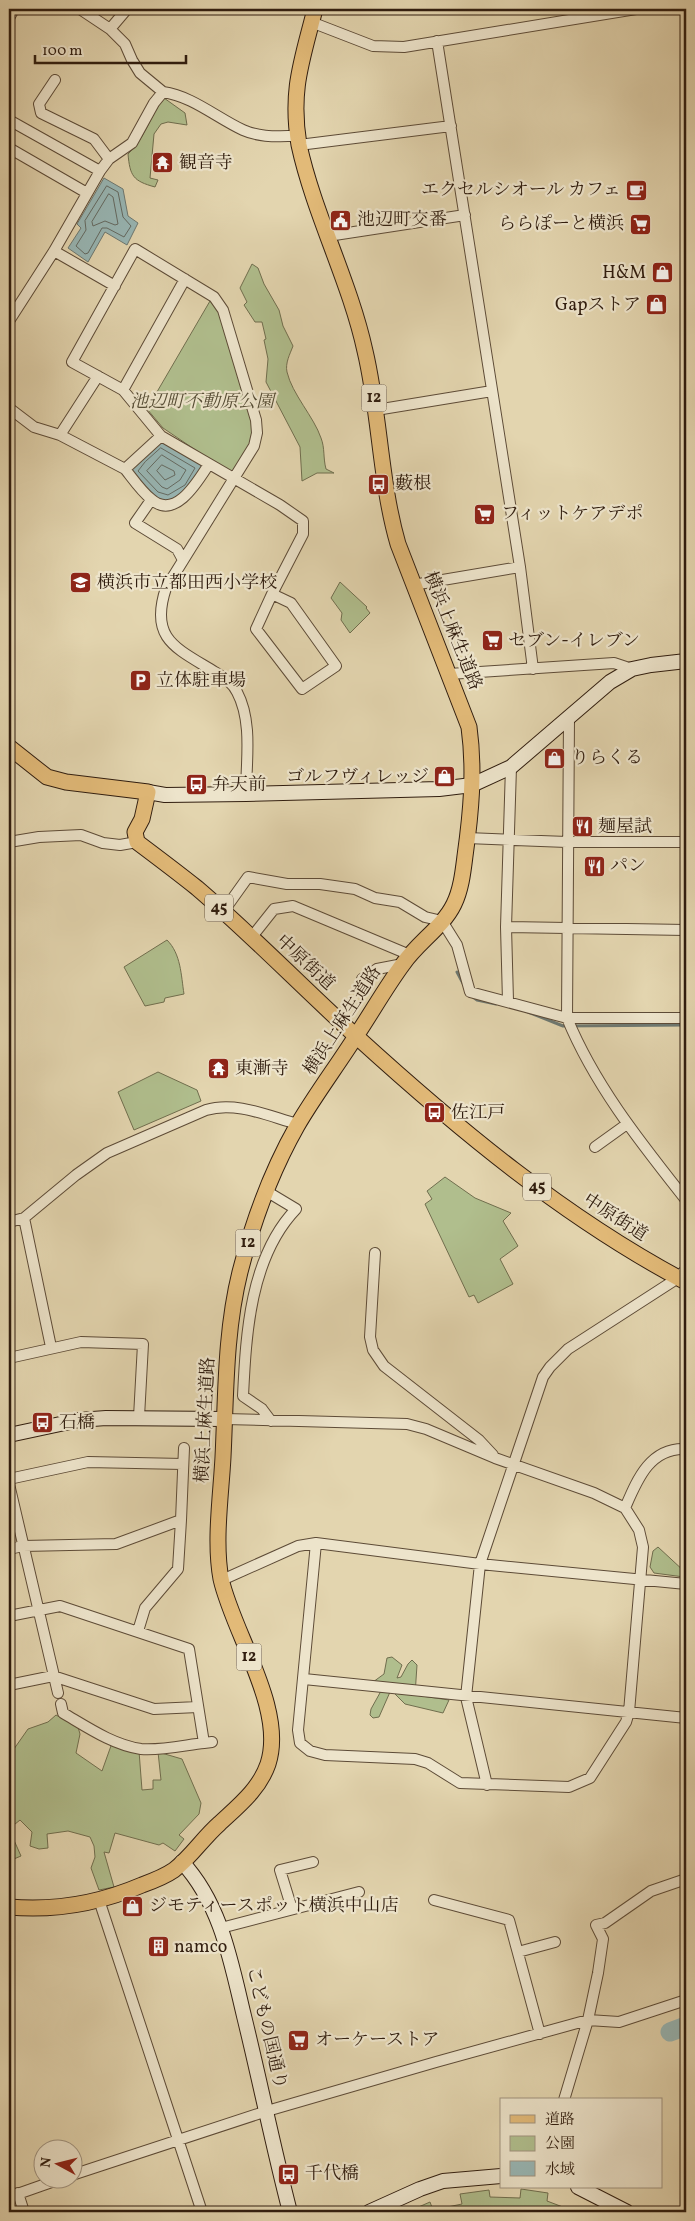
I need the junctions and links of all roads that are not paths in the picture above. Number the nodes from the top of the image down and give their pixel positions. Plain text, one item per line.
1 (14, 9) edge
2 (80, 9) edge
3 (127, 9) edge
4 (636, 9) edge
5 (313, 15) edge
6 (9, 18) edge
7 (110, 29) junction
8 (438, 41) junction
9 (56, 80) dead end
10 (163, 92) junction
11 (9, 120) edge
12 (451, 126) junction
13 (298, 141) junction
14 (9, 148) edge
15 (109, 159) junction
16 (100, 171) junction
17 (87, 194) junction
18 (465, 215) junction
19 (328, 236) junction
20 (54, 251) junction
21 (185, 280) junction
22 (115, 286) junction
23 (9, 321) edge
24 (98, 376) junction
25 (123, 390) junction
26 (492, 391) junction
27 (12, 410) edge
28 (376, 410) junction
29 (9, 422) edge
30 (60, 435) junction
31 (161, 436) junction
32 (209, 464) junction
33 (125, 470) junction
34 (232, 478) junction
35 (151, 500) junction
36 (183, 560) junction
37 (520, 567) junction
38 (413, 585) junction
39 (272, 594) junction
40 (686, 661) edge
41 (533, 669) junction
42 (632, 669) junction
43 (450, 674) junction
44 (569, 718) junction
45 (9, 747) edge
46 (511, 767) junction
47 (472, 785) junction
48 (148, 792) junction
49 (246, 794) junction
50 (467, 838) junction
51 (508, 840) junction
52 (9, 842) edge
53 (137, 842) junction
54 (567, 842) junction
55 (686, 842) edge
56 (223, 912) junction
57 (442, 921) junction
58 (506, 927) junction
59 (567, 927) junction
60 (686, 930) edge
61 (251, 938) junction
62 (406, 959) junction
63 (362, 979) dead end
64 (508, 1001) junction
65 (567, 1018) junction
66 (686, 1018) edge
67 (356, 1037) junction
68 (298, 1124) junction
69 (627, 1124) junction
70 (595, 1148) dead end
71 (266, 1191) junction
72 (686, 1200) edge
73 (24, 1218) junction
74 (9, 1222) edge
75 (375, 1253) dead end
76 (684, 1276) edge
77 (51, 1347) junction
78 (9, 1358) edge
79 (139, 1417) junction
80 (225, 1419) junction
81 (271, 1421) junction
82 (9, 1435) edge
83 (184, 1448) dead end
84 (686, 1449) edge
85 (495, 1458) junction
86 (183, 1464) junction
87 (513, 1464) junction
88 (9, 1479) edge
89 (9, 1484) edge
90 (625, 1508) junction
91 (181, 1520) junction
92 (316, 1543) junction
93 (22, 1546) junction
94 (9, 1549) edge
95 (480, 1564) junction
96 (640, 1579) junction
97 (222, 1580) junction
98 (686, 1584) edge
99 (38, 1610) junction
100 (9, 1616) edge
101 (138, 1631) junction
102 (53, 1676) junction
103 (304, 1679) junction
104 (9, 1685) edge
105 (58, 1693) dead end
106 (466, 1696) junction
107 (61, 1704) dead end
108 (198, 1707) junction
109 (629, 1712) junction
110 (686, 1718) edge
111 (487, 1785) junction
112 (182, 1862) junction
113 (313, 1862) dead end
114 (686, 1879) edge
115 (359, 1892) dead end
116 (99, 1900) junction
117 (434, 1900) dead end
118 (9, 1907) edge
119 (292, 1909) junction
120 (220, 1928) junction
121 (556, 1942) dead end
122 (518, 1952) junction
123 (686, 2000) edge
124 (588, 2020) junction
125 (540, 2034) junction
126 (565, 2098) edge
127 (267, 2111) junction
128 (178, 2140) junction
129 (82, 2172) edge
130 (500, 2176) edge
131 (34, 2188) edge
132 (580, 2188) edge
133 (14, 2195) edge
134 (24, 2212) edge
135 (202, 2212) edge
136 (290, 2212) edge
137 (369, 2212) edge
138 (627, 2212) edge

1 - 6 street
2 - 7 street
3 - 7 street
4 - 8 street
5 - 8 street
5 - 13 main road, 横浜上麻生道路 / 12
7 - 10 street
8 - 12 street
9 - 15 street
10 - 13 street
10 - 15 street
11 - 16 street
12 - 13 street
12 - 18 street
13 - 19 main road, 横浜上麻生道路 / 12
14 - 17 street
15 - 16 street
16 - 17 street
17 - 20 street
18 - 19 street
18 - 26 street
19 - 28 main road, 横浜上麻生道路 / 12
20 - 22 street
20 - 23 street
21 - 22 street
21 - 25 street
21 - 34 street
22 - 24 street
24 - 25 street
24 - 30 street
25 - 31 street
26 - 28 street
26 - 37 street
27 - 29 street
27 - 30 street
28 - 38 main road, 横浜上麻生道路 / 12
30 - 33 street
31 - 32 street
31 - 33 street
32 - 34 street
32 - 35 street
33 - 35 street
34 - 36 street
34 - 39 street
35 - 36 street
36 - 49 street
37 - 38 street
37 - 41 street
38 - 43 main road, 横浜上麻生道路 / 12
39 - 39 street
40 - 42 street
41 - 42 street
41 - 43 street
42 - 44 street
43 - 47 main road, 横浜上麻生道路 / 12
44 - 46 street
44 - 54 street
45 - 48 main road
46 - 47 street
46 - 51 street
47 - 49 street
47 - 50 main road, 横浜上麻生道路 / 12
48 - 49 street
48 - 53 main road
50 - 51 street
50 - 57 main road, 横浜上麻生道路 / 12
51 - 54 street
51 - 58 street
52 - 53 street
53 - 56 main road, 中原街道 / 45
54 - 55 street
54 - 59 street
56 - 57 street
56 - 61 main road, 中原街道 / 45
57 - 62 main road, 横浜上麻生道路 / 12
57 - 64 street
58 - 59 street
58 - 64 street
59 - 60 street
59 - 65 street
61 - 62 street
61 - 67 main road, 中原街道 / 45
62 - 63 street
62 - 67 main road, 横浜上麻生道路 / 12
64 - 65 street
65 - 66 street
65 - 69 street
67 - 68 main road, 横浜上麻生道路 / 12
67 - 76 main road, 中原街道 / 45
68 - 71 main road, 横浜上麻生道路 / 12
68 - 73 street
69 - 70 street
69 - 72 street
71 - 80 main road, 横浜上麻生道路 / 12
71 - 81 street
73 - 74 street
73 - 77 street
75 - 85 street
76 - 87 street
77 - 78 street
77 - 79 street
79 - 80 street
79 - 82 street
80 - 81 street
80 - 97 main road, 横浜上麻生道路 / 12
81 - 85 street
83 - 86 street
84 - 90 street
85 - 87 street
86 - 88 street
86 - 91 street
87 - 90 street
87 - 95 street
89 - 93 street
90 - 96 street
91 - 93 street
91 - 101 street
92 - 95 street
92 - 97 street
92 - 103 street
93 - 94 street
93 - 99 street
95 - 96 street
95 - 106 street
96 - 98 street
96 - 109 street
97 - 112 main road, 横浜上麻生道路 / 12
99 - 100 street
99 - 101 street
99 - 102 street
101 - 108 street
102 - 104 street
102 - 105 street
102 - 108 street
103 - 106 street
103 - 111 street
106 - 109 street
106 - 111 street
107 - 108 street
109 - 110 street
109 - 111 street
112 - 116 main road, 横浜上麻生道路 / 12
112 - 120 street, こどもの国通り
113 - 119 street
114 - 124 street
115 - 119 street
116 - 118 main road, 横浜上麻生道路 / 12
116 - 128 street
117 - 122 street
119 - 120 street
120 - 127 street, こどもの国通り
121 - 122 street
122 - 125 street
123 - 124 street
124 - 125 street
124 - 126 street
125 - 127 street
127 - 128 street
127 - 136 street, こどもの国通り
128 - 129 street
128 - 135 street
130 - 137 street
131 - 133 street
132 - 138 street
133 - 134 street

